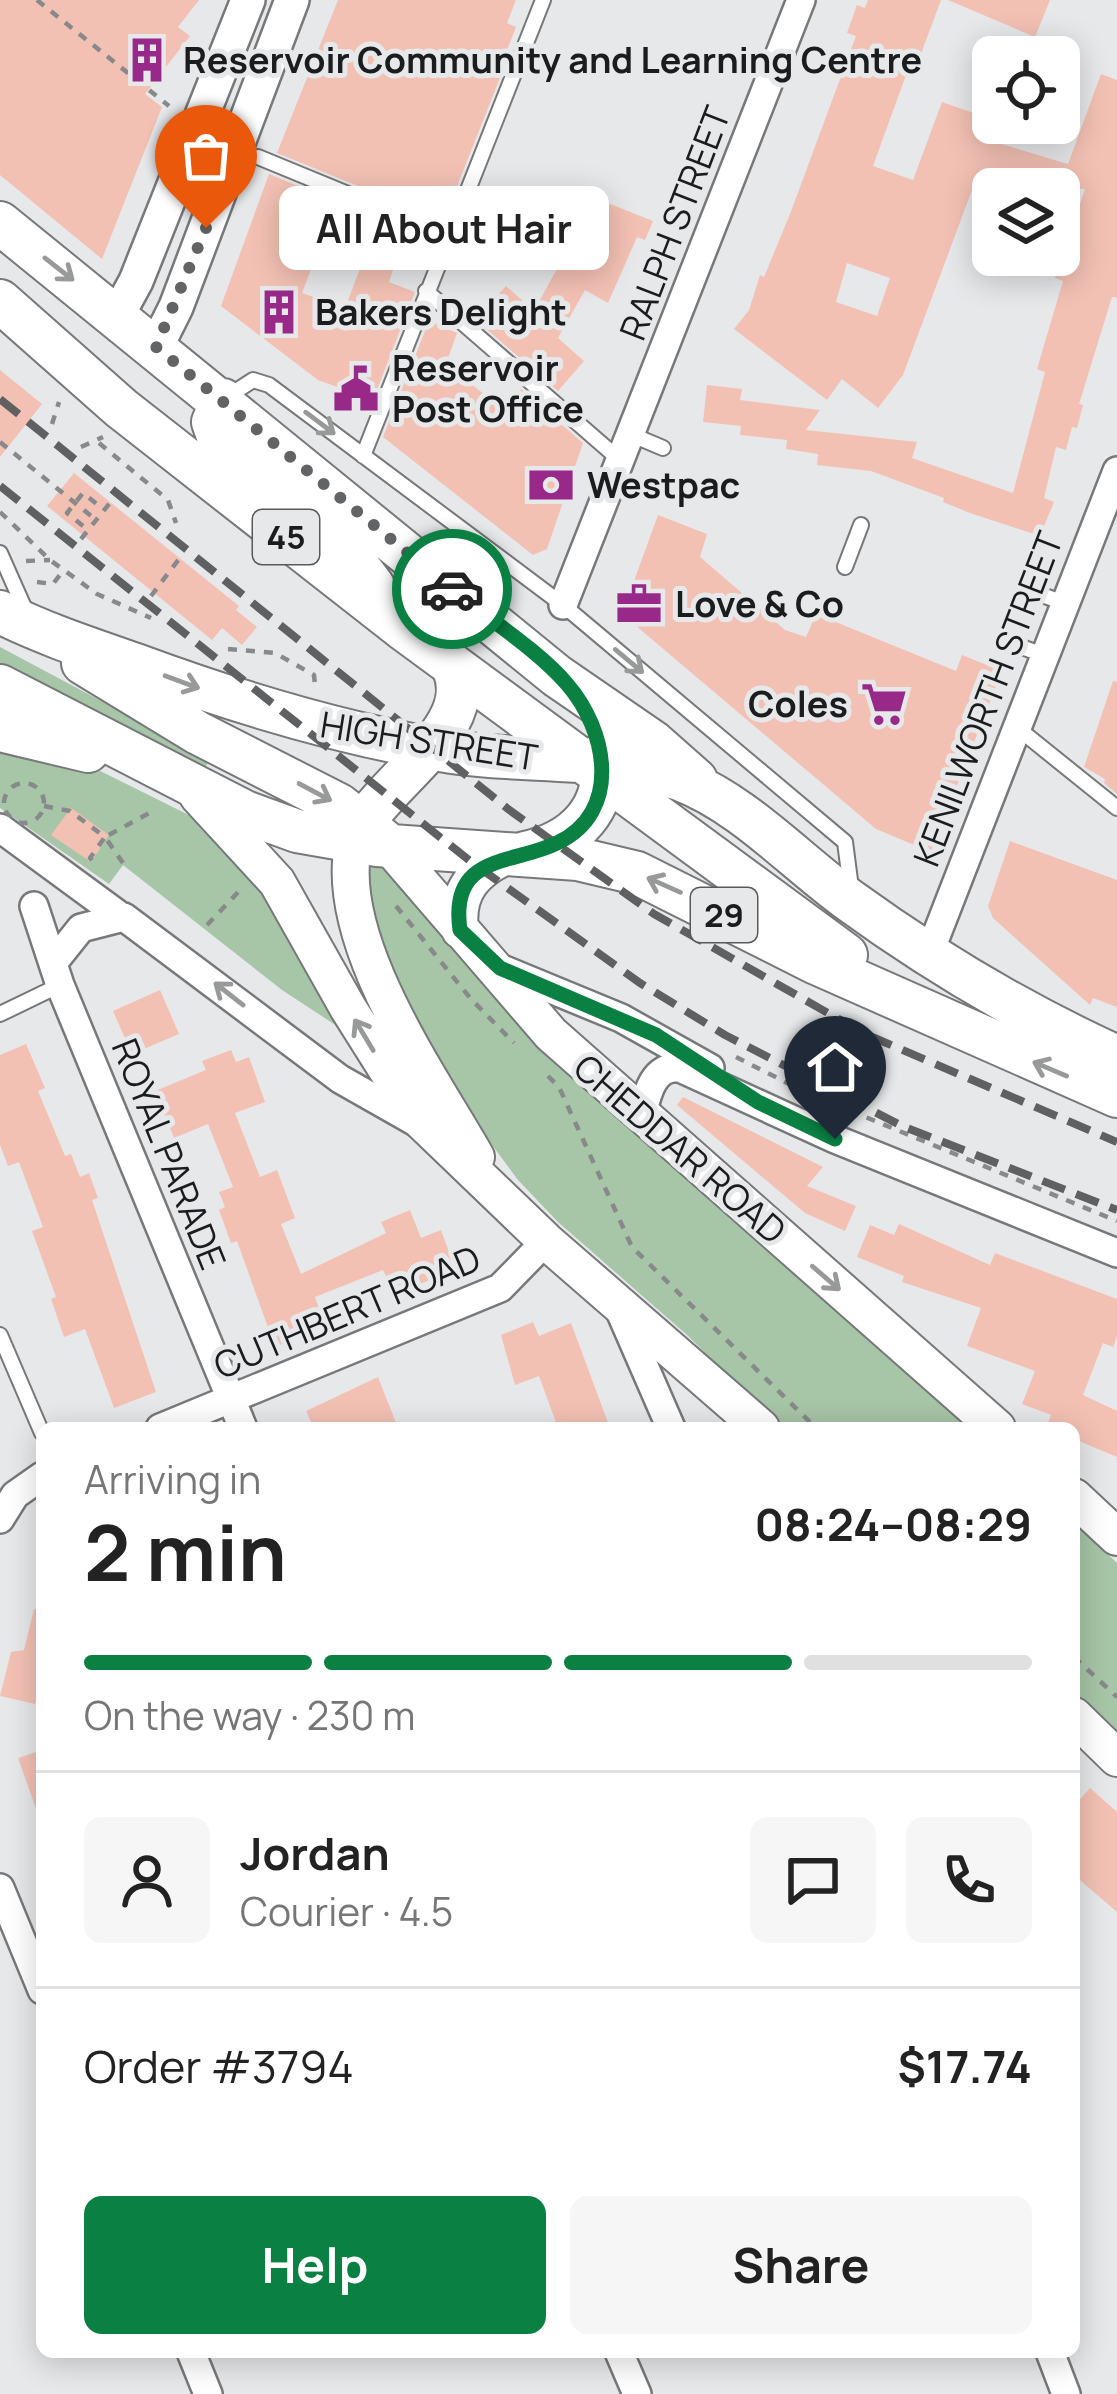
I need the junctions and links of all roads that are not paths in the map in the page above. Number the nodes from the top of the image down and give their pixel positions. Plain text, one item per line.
1 (248, 0) edge
2 (292, 0) edge
3 (543, 0) edge
4 (801, 0) edge
5 (258, 157) dead end
6 (0, 223) edge
7 (450, 236) junction
8 (426, 291) junction
9 (0, 301) edge
10 (117, 316) junction
11 (156, 347) junction
12 (223, 400) junction
13 (97, 413) junction
14 (663, 448) dead end
15 (363, 456) junction
16 (621, 458) junction
17 (1117, 471) edge
18 (646, 490) dead end
19 (861, 525) dead end
20 (0, 553) edge
21 (845, 567) dead end
22 (1034, 592) dead end
23 (1064, 603) junction
24 (563, 605) junction
25 (19, 615) edge
26 (402, 628) junction
27 (1013, 644) dead end
28 (1044, 655) junction
29 (452, 665) junction
30 (567, 683) junction
31 (0, 686) edge
32 (1015, 726) junction
33 (0, 730) edge
34 (431, 748) junction
35 (599, 768) junction
36 (161, 784) junction
37 (731, 808) junction
38 (1117, 808) edge
39 (0, 828) edge
40 (369, 836) junction
41 (514, 854) junction
42 (853, 903) junction
43 (34, 906) dead end
44 (120, 916) junction
45 (460, 930) junction
46 (929, 954) junction
47 (488, 960) junction
48 (57, 974) junction
49 (920, 1008) junction
50 (0, 1014) edge
51 (1117, 1057) edge
52 (1117, 1096) edge
53 (758, 1102) junction
54 (642, 1115) junction
55 (430, 1130) junction
56 (493, 1186) junction
57 (547, 1241) junction
58 (1117, 1253) edge
59 (618, 1306) junction
60 (0, 1335) edge
61 (231, 1400) junction
62 (37, 1422) edge
63 (175, 1422) edge
64 (240, 1422) edge
65 (667, 1422) edge
66 (753, 1422) edge
67 (990, 1422) edge
68 (36, 1480) edge
69 (1080, 1503) edge
70 (0, 1519) edge
71 (1117, 1537) edge
72 (1080, 1722) edge
73 (1117, 1758) edge
74 (0, 1888) edge
75 (36, 1975) edge
76 (193, 2358) edge
77 (622, 2358) edge
78 (1052, 2358) edge
79 (208, 2394) edge
80 (637, 2394) edge
81 (1066, 2394) edge

1 - 10 street
2 - 11 street
3 - 7 lane
4 - 16 street, RALPH STREET
5 - 7 lane
6 -> 10 main road, 45
7 - 8 lane
8 - 15 lane
8 - 16 lane
9 - 13 main road, 45
10 - 11 main road, 45
10 - 13 main road
11 - 12 main road, 45
11 - 13 main road
12 -> 15 lane
12 - 26 main road
12 - 30 main road, 45
13 - 26 main road, 45
14 - 16 lane
15 - 24 lane
16 - 18 lane
16 - 24 street, RALPH STREET
17 - 23 street, KENILWORTH STREET
19 - 21 lane
20 - 25 lane
22 - 23 lane
23 - 28 street, KENILWORTH STREET
24 -> 42 lane
25 -> 34 main road, HIGH STREET / 29
25 -> 40 main road, HIGH STREET
26 - 29 main road, 45
27 - 28 lane
28 - 32 street, KENILWORTH STREET
29 - 34 main road
29 - 35 main road, 45
30 - 35 main road
30 - 37 main road, 45
31 - 36 main road, HIGH STREET / 29
32 - 38 lane
32 - 46 street, KENILWORTH STREET
33 - 36 main road
34 - 35 main road, HIGH STREET / 29
34 - 40 main road
35 - 37 main road, HIGH STREET / 29
35 - 41 main road
35 - 49 main road, 45
36 - 40 main road, HIGH STREET / 29
55 -> 36 main road
37 - 42 main road, HIGH STREET / 29
39 - 44 street
40 - 41 main road, HIGH STREET / 29
40 - 45 main road, CHEDDAR ROAD
40 - 56 main road
41 - 45 main road
49 -> 41 main road, HIGH STREET / 29
42 - 46 main road, HIGH STREET / 29
43 - 48 street, ROYAL PARADE
44 - 48 street
55 -> 44 street
45 - 47 main road, CHEDDAR ROAD
46 - 51 main road, HIGH STREET / 29
47 - 53 street
47 - 54 main road, CHEDDAR ROAD
48 - 50 lane
48 - 61 street, ROYAL PARADE
52 -> 49 main road, HIGH STREET / 29
53 - 54 street
53 - 58 street
54 -> 67 main road, CHEDDAR ROAD
55 - 56 main road
56 - 57 main road
57 - 59 main road
57 - 61 street, CUTHBERT ROAD
59 - 65 street
59 - 66 main road
60 - 62 lane
61 - 63 street, CUTHBERT ROAD
61 - 64 street, ROYAL PARADE
68 - 70 street
69 - 71 main road
72 - 73 main road
74 - 75 street
76 - 79 street
77 - 80 street
78 - 81 street

